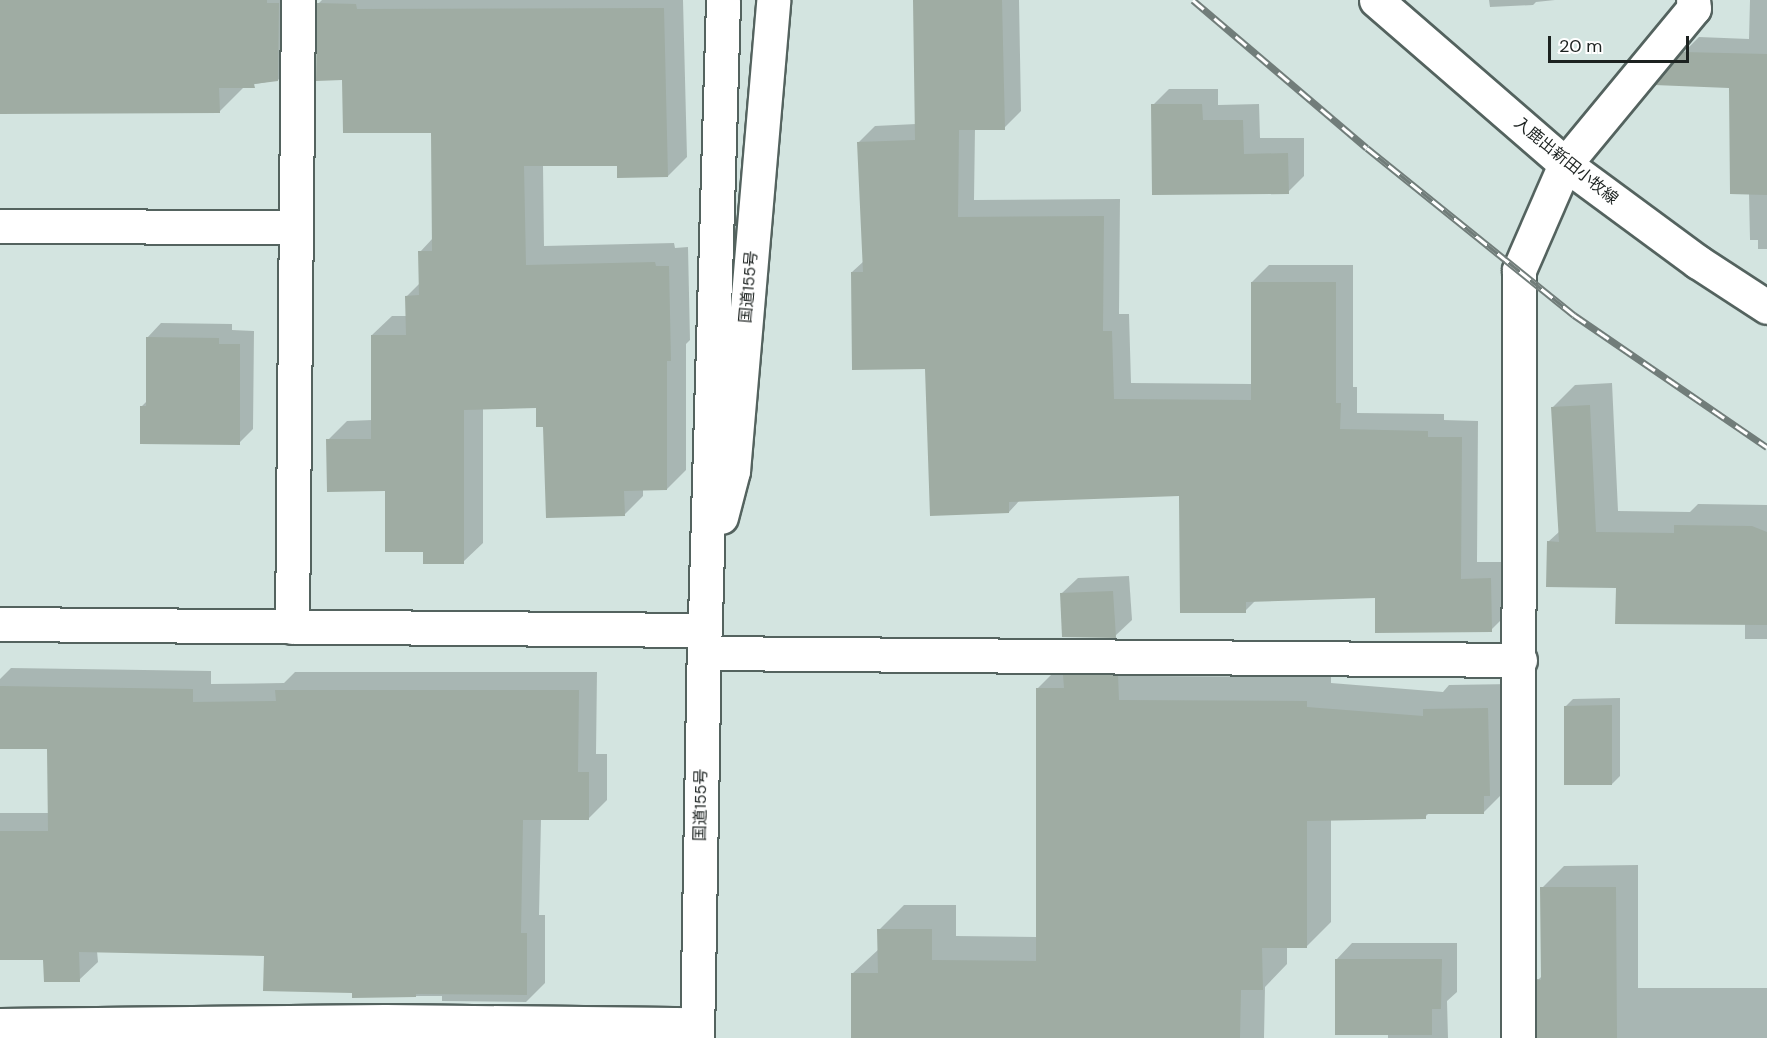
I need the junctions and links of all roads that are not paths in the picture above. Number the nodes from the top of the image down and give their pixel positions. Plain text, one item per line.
1 (298, 0) edge
2 (723, 0) edge
3 (773, 0) edge
4 (1376, 0) edge
5 (1693, 0) edge
6 (1565, 164) junction
7 (0, 226) edge
8 (294, 227) junction
9 (1767, 307) edge
10 (707, 572) junction
11 (0, 624) edge
12 (292, 627) junction
13 (704, 641) junction
14 (1520, 660) junction
15 (0, 1025) edge
16 (385, 1029) edge
17 (95, 1031) edge
18 (697, 1031) edge
19 (1518, 1038) edge

1 - 8 main road
2 - 10 main road, 国道155号
3 - 10 main road, 国道155号
4 - 6 main road, 入鹿出新田小牧線
5 - 6 main road
6 - 9 main road, 入鹿出新田小牧線
6 - 14 main road
7 - 8 main road
8 - 12 main road
10 - 13 main road, 国道155号
11 - 12 main road
12 - 13 main road
13 - 14 main road
13 - 18 main road, 国道155号
14 - 19 main road
15 - 17 main road
16 - 17 main road
16 - 18 main road

